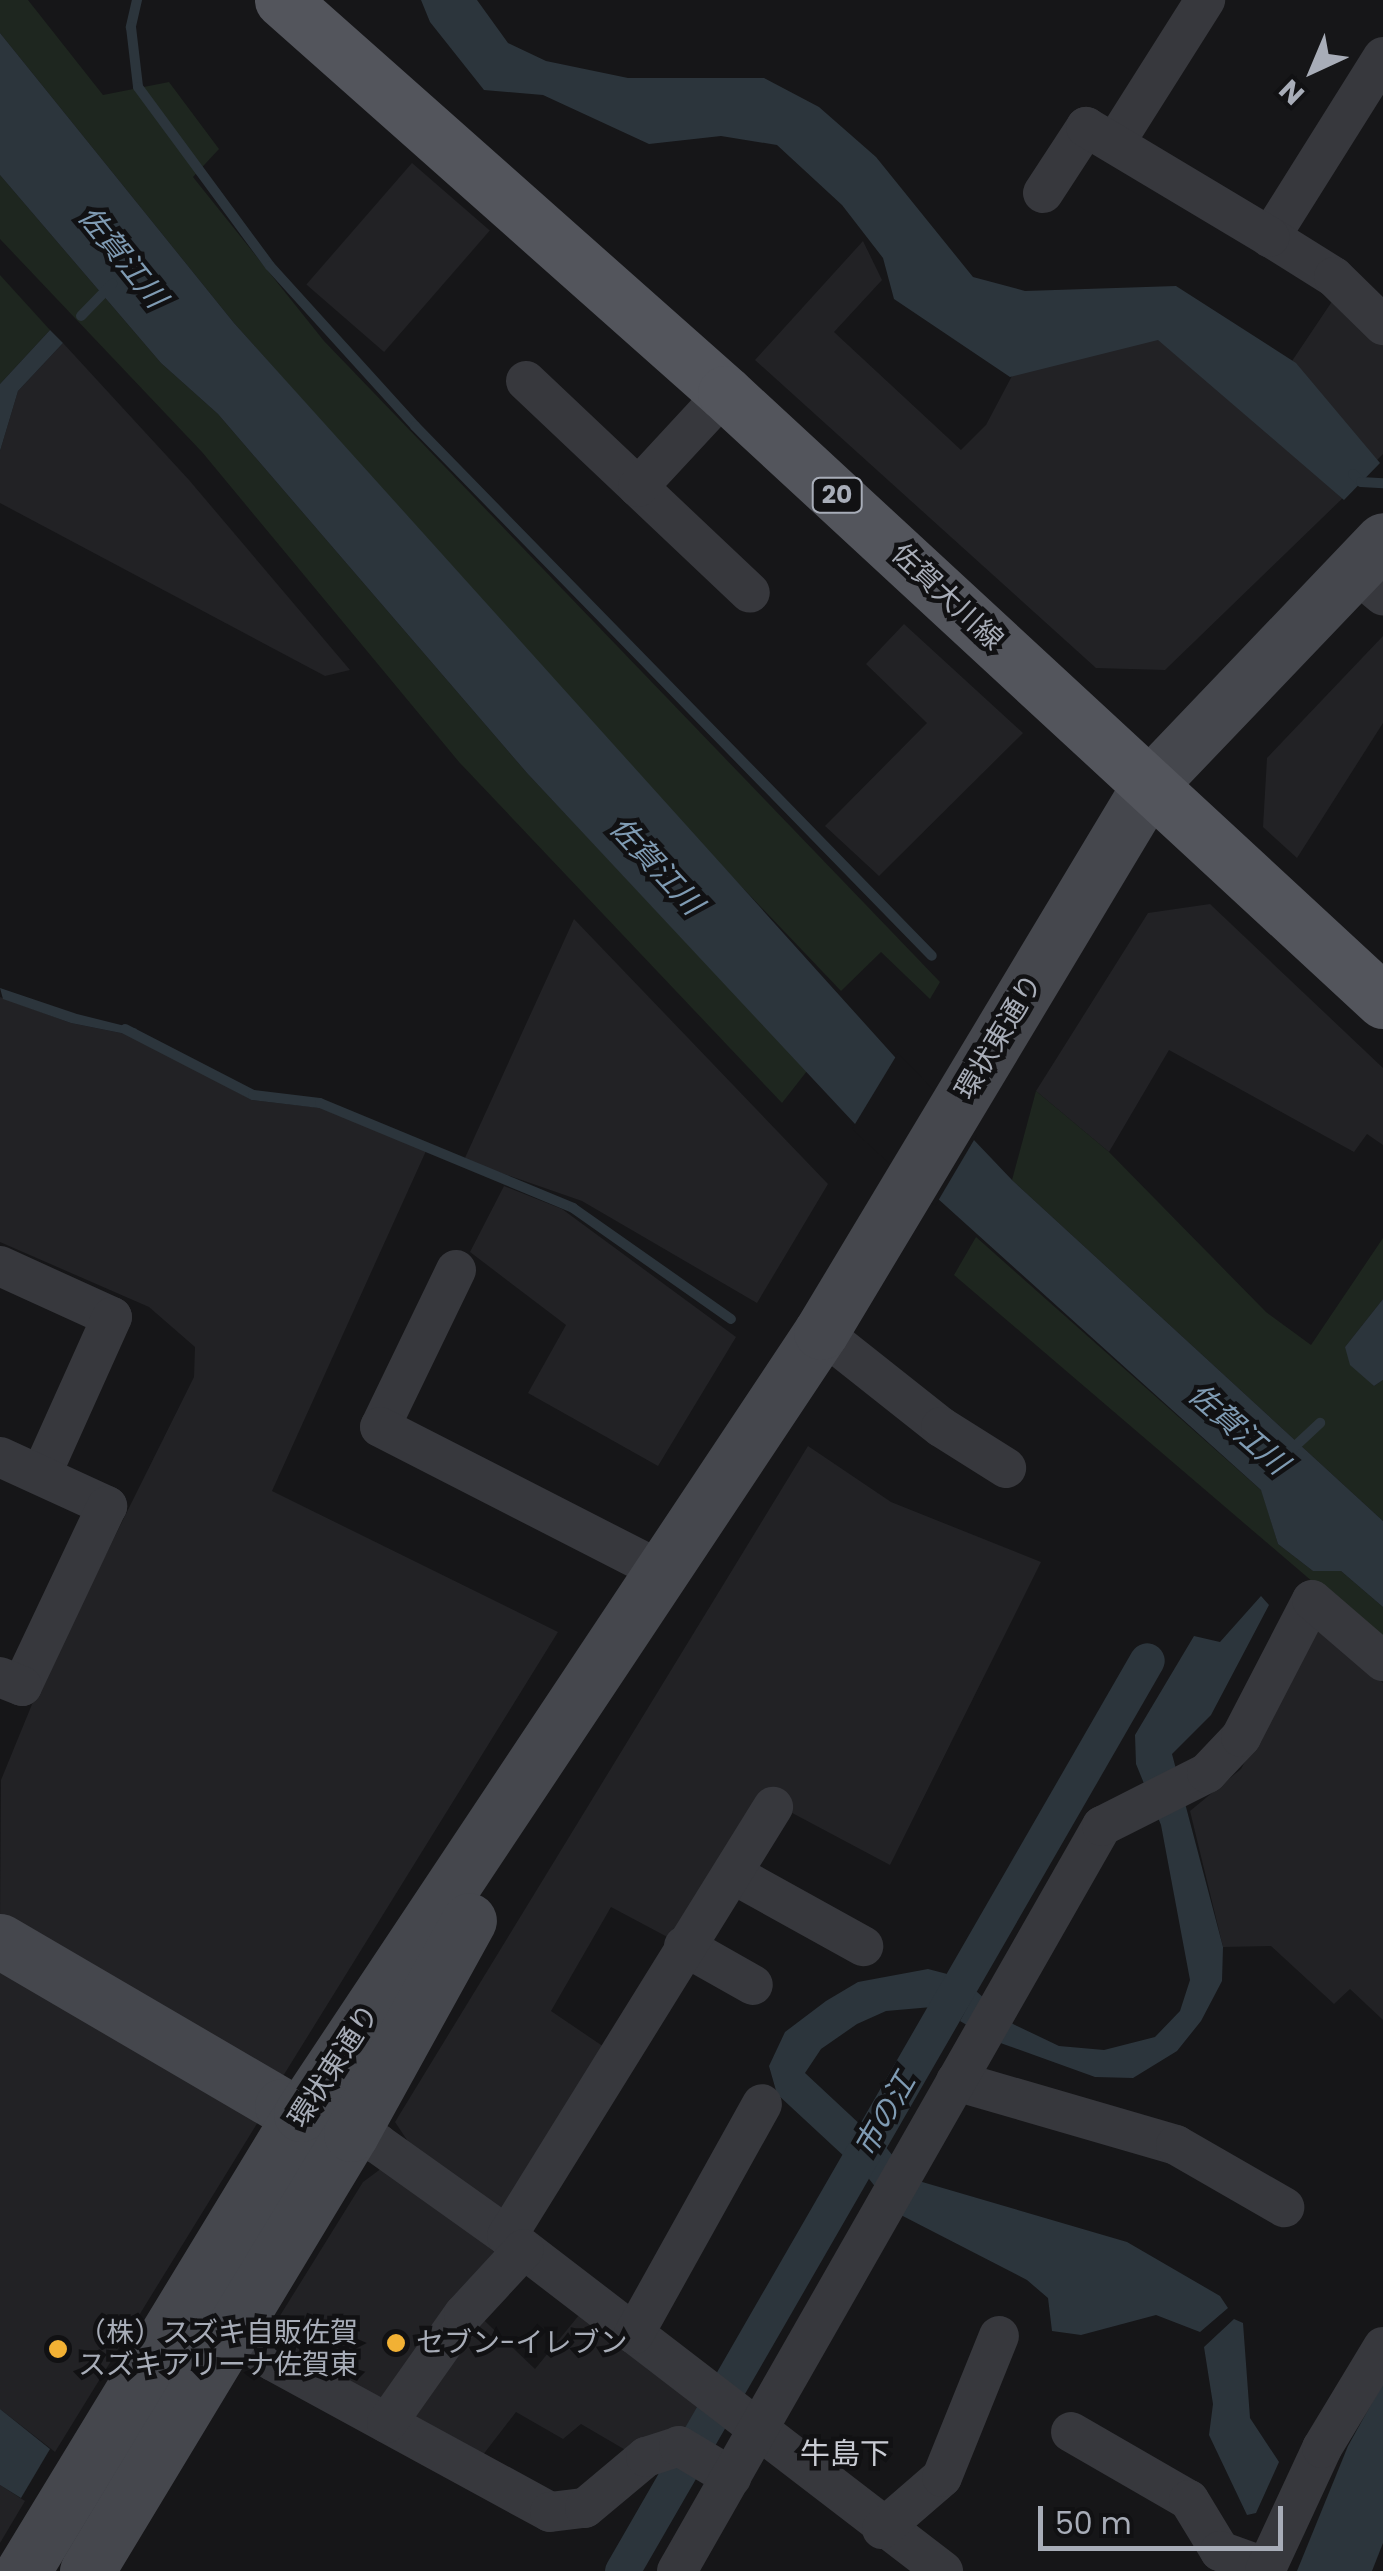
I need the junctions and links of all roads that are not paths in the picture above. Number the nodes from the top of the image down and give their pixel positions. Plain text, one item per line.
1 (282, 0) edge
2 (1205, 0) edge
3 (1383, 57) edge
4 (1116, 141) junction
5 (1042, 192) dead end
6 (1270, 237) junction
7 (1383, 325) edge
8 (526, 381) dead end
9 (725, 392) junction
10 (638, 487) junction
11 (1373, 568) edge
12 (750, 593) dead end
13 (1150, 784) junction
14 (1383, 1001) edge
15 (0, 1266) edge
16 (456, 1270) dead end
17 (821, 1332) junction
18 (0, 1457) edge
19 (1006, 1468) dead end
20 (41, 1475) junction
21 (662, 1571) junction
22 (1383, 1662) edge
23 (0, 1677) edge
24 (773, 1807) dead end
25 (732, 1874) junction
26 (0, 1942) edge
27 (684, 1946) junction
28 (863, 1946) dead end
29 (754, 1985) dead end
30 (956, 2081) junction
31 (762, 2104) dead end
32 (301, 2114) junction
33 (350, 2134) junction
34 (1284, 2207) dead end
35 (516, 2243) junction
36 (231, 2330) junction
37 (634, 2334) junction
38 (999, 2336) dead end
39 (1383, 2347) edge
40 (736, 2412) junction
41 (386, 2423) junction
42 (1071, 2432) dead end
43 (705, 2462) junction
44 (882, 2529) junction
45 (1266, 2569) edge
46 (23, 2571) edge
47 (86, 2571) edge
48 (677, 2571) edge
49 (943, 2571) edge

1 - 9 main road, 佐賀大川線 / 20
2 - 4 street
3 - 6 street
4 - 5 street
4 - 6 street
6 - 7 street
8 - 10 street
9 - 10 street
9 - 13 main road, 佐賀大川線 / 20
10 - 12 street
11 - 13 main road, 環状東通り
13 - 14 main road, 佐賀大川線 / 20
13 - 17 main road, 環状東通り
15 - 20 street
16 - 21 street
17 - 19 street
17 - 21 main road, 環状東通り
18 - 20 street
20 - 23 street
21 - 32 main road, 環状東通り
21 - 33 main road, 環状東通り
22 - 30 street
24 - 25 street
25 - 27 street
25 - 28 street
26 - 32 main road
27 - 29 street
27 - 35 street
30 - 34 street
30 - 40 street
31 - 37 street
32 - 33 main road
32 - 46 main road, 環状東通り
33 - 35 street
33 - 36 main road, 環状東通り
35 - 37 street
35 - 41 street
36 - 41 street
36 - 47 main road, 環状東通り
37 - 40 street
38 - 44 street
39 - 45 street
40 - 43 street
40 - 44 street
41 - 43 street
42 - 45 street
43 - 48 street
44 - 49 street

